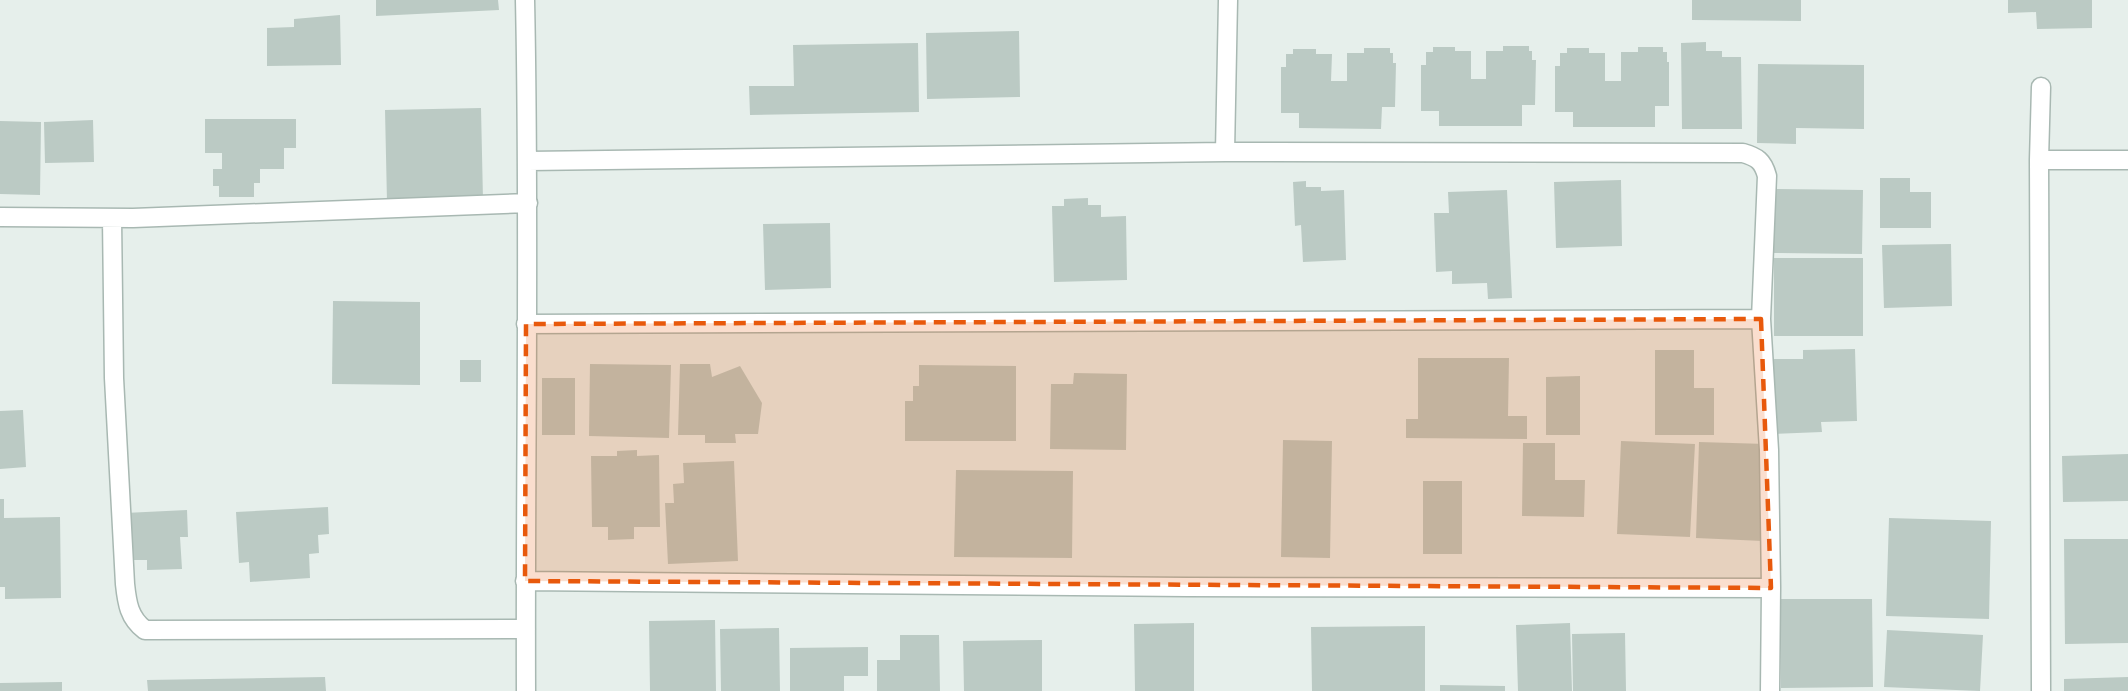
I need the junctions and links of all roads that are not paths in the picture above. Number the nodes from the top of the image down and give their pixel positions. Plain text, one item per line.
1 (525, 0) edge
2 (1228, 0) edge
3 (2041, 87) dead end
4 (1225, 152) junction
5 (2039, 160) junction
6 (2128, 160) edge
7 (528, 161) junction
8 (528, 203) junction
9 (0, 217) edge
10 (112, 218) junction
11 (1761, 319) junction
12 (526, 324) junction
13 (525, 581) junction
14 (1771, 588) junction
15 (526, 629) junction
16 (526, 691) edge
17 (1770, 691) edge
18 (2041, 691) edge

1 - 7 street
2 - 4 street
3 - 5 street
4 - 7 street
4 - 11 street
5 - 6 street
5 - 18 street
7 - 8 street
8 - 10 street
8 - 12 street
9 - 10 street
10 - 15 street
11 - 12 street
11 - 14 street
12 - 13 street
13 - 14 street
13 - 15 street
14 - 17 street
15 - 16 street

